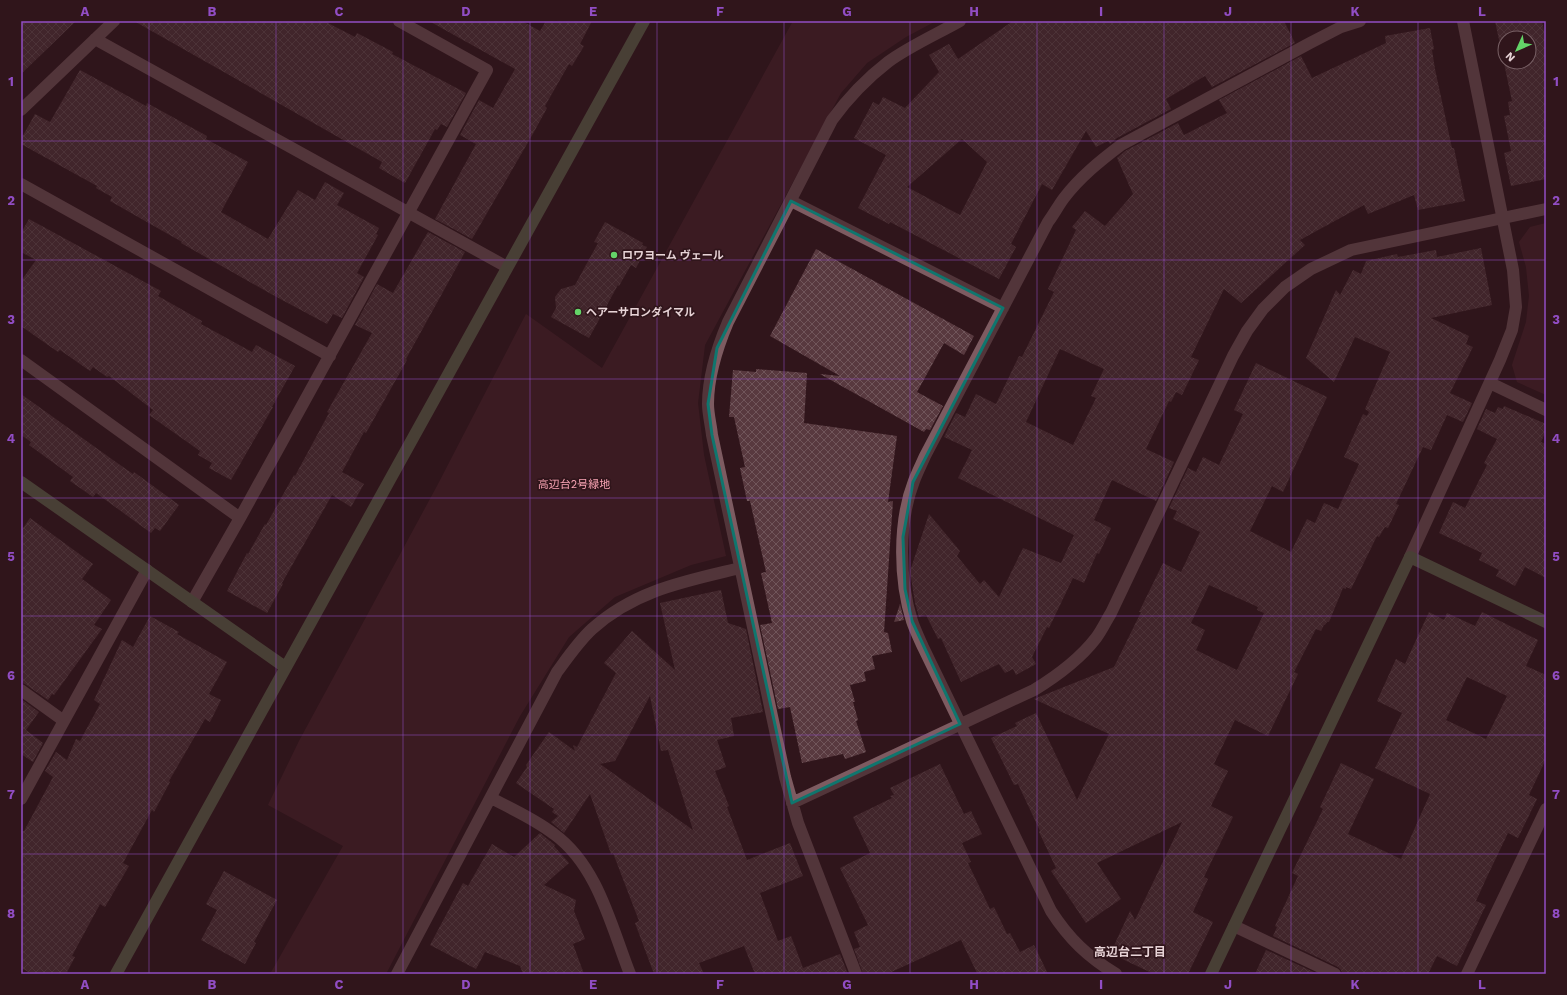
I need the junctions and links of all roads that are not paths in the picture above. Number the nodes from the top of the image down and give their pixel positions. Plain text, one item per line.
1 (114, 21) edge
2 (399, 21) edge
3 (644, 21) edge
4 (960, 21) edge
5 (1360, 21) edge
6 (1463, 21) edge
7 (95, 39) junction
8 (21, 110) edge
9 (21, 184) edge
10 (791, 201) junction
11 (1546, 209) edge
12 (408, 212) junction
13 (1502, 218) junction
14 (507, 267) junction
15 (1003, 308) junction
16 (330, 356) junction
17 (21, 360) edge
18 (1490, 383) junction
19 (1546, 410) edge
20 (21, 482) edge
21 (240, 518) junction
22 (1410, 557) junction
23 (740, 568) junction
24 (147, 570) junction
25 (192, 602) junction
26 (1546, 622) edge
27 (286, 667) junction
28 (21, 690) edge
29 (64, 721) junction
30 (960, 724) junction
31 (491, 798) junction
32 (21, 799) edge
33 (792, 803) junction
34 (1546, 809) edge
35 (1234, 926) junction
36 (116, 974) edge
37 (398, 974) edge
38 (630, 974) edge
39 (856, 974) edge
40 (1116, 974) edge
41 (1211, 974) edge
42 (1334, 974) edge
43 (1467, 974) edge

1 - 7 street
2 - 12 street
3 - 14 street
4 - 10 street
5 - 15 street
6 - 13 street
7 - 8 street
7 - 12 street
9 - 16 street
10 - 15 street
10 - 23 street
11 - 13 street
12 - 14 street
12 - 16 street
13 - 18 street
13 - 30 street
14 - 27 street
15 - 30 street
16 - 21 street
17 - 21 street
18 - 19 street
18 - 22 street
20 - 24 street
21 - 25 street
22 - 26 street
22 - 35 street
23 - 31 street
23 - 33 street
24 - 25 street
24 - 29 street
25 - 27 street
27 - 36 street
28 - 29 street
29 - 32 street
30 - 33 street
30 - 40 street
31 - 37 street
31 - 38 street
33 - 39 street
34 - 43 street
35 - 41 street
35 - 42 street

